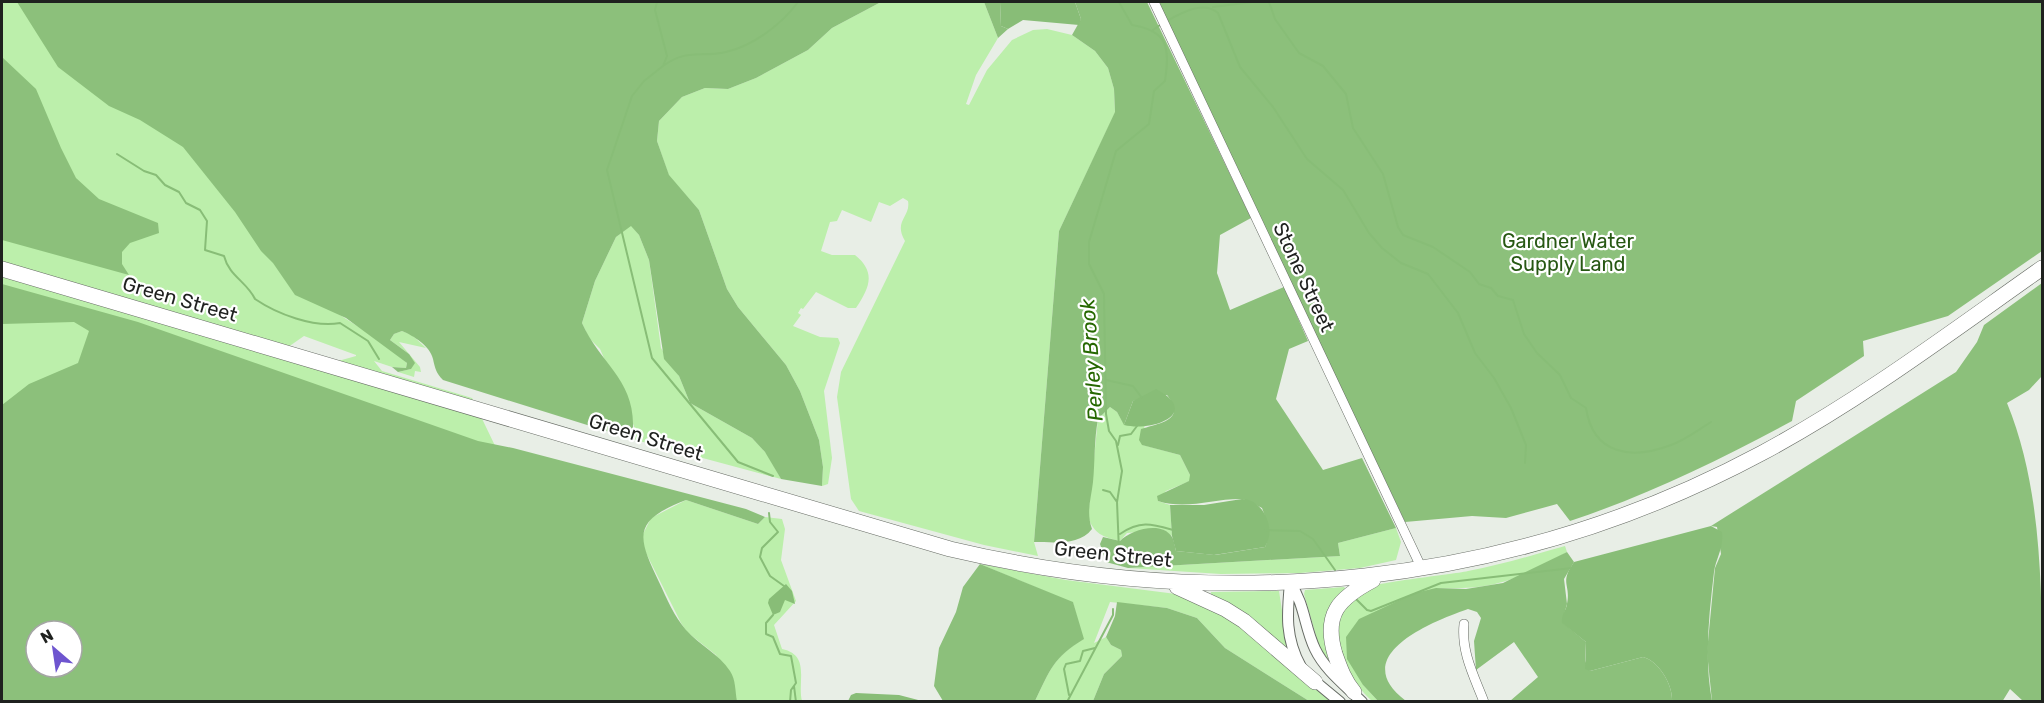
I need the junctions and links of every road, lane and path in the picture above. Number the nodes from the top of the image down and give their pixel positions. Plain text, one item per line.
1 (1154, 2) edge
2 (2043, 268) edge
3 (2, 269) edge
4 (1422, 569) junction
5 (1384, 575) junction
6 (1163, 582) junction
7 (1290, 583) junction
8 (1464, 624) dead end
9 (1315, 682) junction
10 (1358, 697) edge
11 (1340, 702) edge
12 (1484, 702) edge

1 - 4 street, Stone Street
2 - 4 highway, Green Street
3 - 6 highway, Green Street
4 - 5 highway, Green Street
5 - 7 highway, Green Street
5 - 10 highway
6 - 7 highway, Green Street
6 - 9 highway
7 - 9 street
7 - 10 street
8 - 12 street
9 - 11 street

